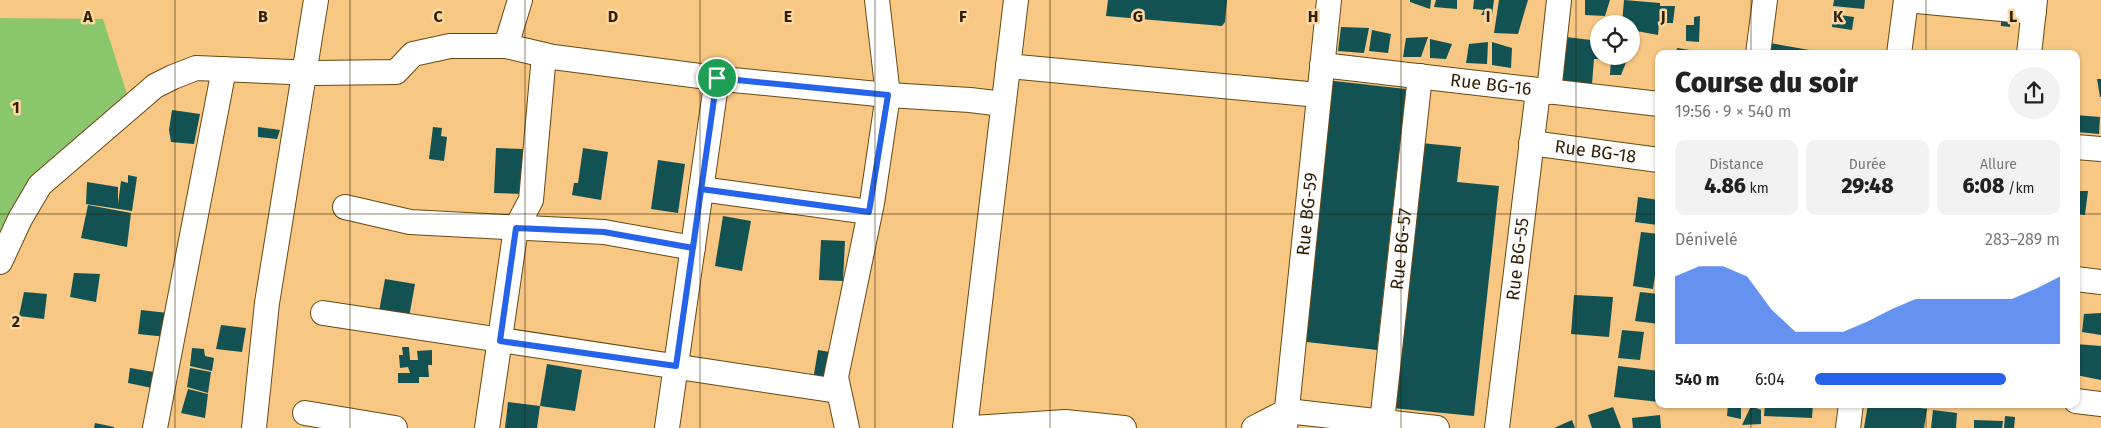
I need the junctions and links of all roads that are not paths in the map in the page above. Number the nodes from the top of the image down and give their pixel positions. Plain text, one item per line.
1 (316, 0) edge
2 (520, 0) edge
3 (877, 0) edge
4 (1016, 0) edge
5 (1329, 0) edge
6 (1559, 0) edge
7 (1765, 0) edge
8 (1906, 0) edge
9 (2035, 6) edge
10 (506, 46) junction
11 (1759, 50) edge
12 (1900, 50) edge
13 (2030, 50) edge
14 (544, 55) junction
15 (1322, 65) junction
16 (1008, 66) junction
17 (224, 69) junction
18 (304, 72) junction
19 (1420, 76) junction
20 (717, 78) junction
21 (1543, 91) junction
22 (888, 95) junction
23 (1319, 96) junction
24 (1003, 104) junction
25 (1655, 104) edge
26 (1531, 143) junction
27 (2080, 146) edge
28 (2101, 149) edge
29 (1655, 159) edge
30 (701, 189) junction
31 (345, 207) dead end
32 (869, 212) junction
33 (516, 228) junction
34 (693, 248) junction
35 (0, 262) edge
36 (2080, 279) edge
37 (2101, 282) edge
38 (323, 313) dead end
39 (500, 341) junction
40 (676, 366) junction
41 (838, 390) junction
42 (2080, 402) edge
43 (2101, 404) edge
44 (1850, 408) edge
45 (305, 413) dead end
46 (1286, 419) edge
47 (1382, 422) junction
48 (155, 428) edge
49 (254, 428) edge
50 (395, 428) edge
51 (487, 428) edge
52 (667, 428) edge
53 (847, 428) edge
54 (964, 428) edge
55 (973, 428) edge
56 (1124, 428) edge
57 (1254, 428) edge
58 (1437, 428) edge
59 (1497, 428) edge
60 (1848, 428) edge

1 - 18 street
2 - 10 street
3 - 22 street
4 - 16 street
5 - 15 street, Rue BG-59
6 - 21 street, Rue BG-55
7 - 11 street
8 - 9 street
8 - 12 street
9 - 13 street
10 - 14 street
10 - 18 street
14 - 20 street
14 - 33 street
15 - 19 street, Rue BG-16
15 - 23 street, Rue BG-59
16 - 23 street
16 - 24 street
17 - 18 street
17 - 35 street
17 - 48 street
18 - 49 street
19 - 21 street, Rue BG-16
19 - 47 street, Rue BG-57
20 - 22 street
20 - 30 street
21 - 25 street, Rue BG-16
21 - 26 street, Rue BG-55
22 - 24 street
22 - 32 street
23 - 46 street, Rue BG-59
24 - 54 street
26 - 29 street, Rue BG-18
26 - 59 street, Rue BG-55
27 - 28 street
30 - 32 street
30 - 34 street
31 - 33 street
32 - 41 street
33 - 34 street
33 - 39 street
34 - 40 street
36 - 37 street
38 - 39 street
39 - 40 street
39 - 51 street
40 - 41 street
40 - 52 street
41 - 53 street
42 - 43 street
44 - 60 street
45 - 50 street
46 - 47 street
46 - 57 street
47 - 58 street
55 - 56 street

